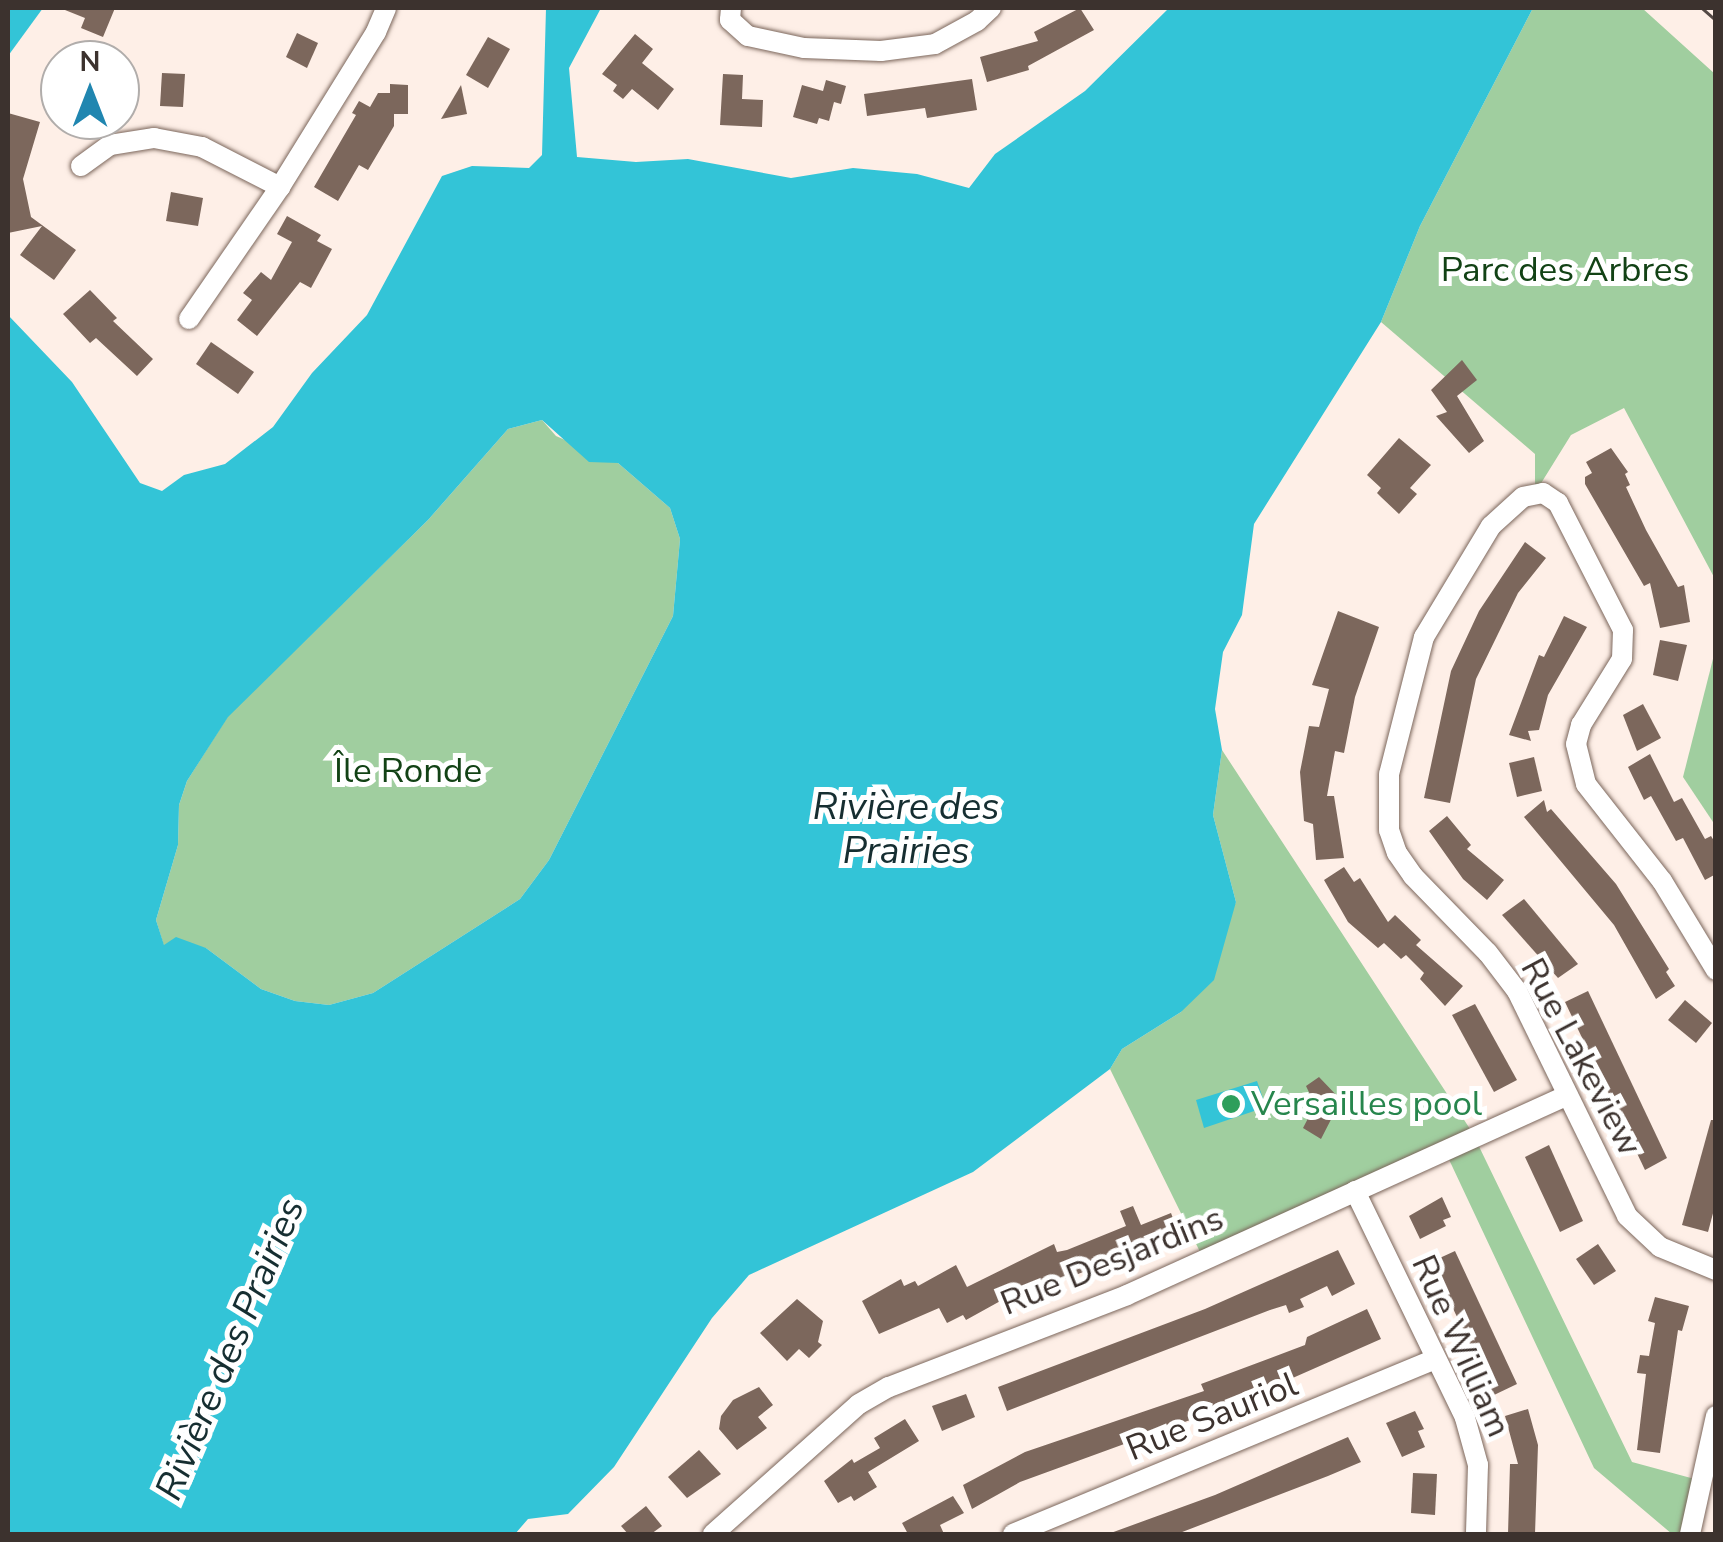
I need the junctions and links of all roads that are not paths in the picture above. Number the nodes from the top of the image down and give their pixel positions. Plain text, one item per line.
1 (386, 8) edge
2 (730, 8) edge
3 (991, 8) edge
4 (81, 166) dead end
5 (280, 187) junction
6 (189, 319) dead end
7 (1716, 970) edge
8 (1567, 1095) junction
9 (1355, 1191) junction
10 (1716, 1270) edge
11 (1435, 1359) junction
12 (1716, 1416) edge
13 (1052, 1526) edge
14 (713, 1534) edge
15 (1014, 1534) edge
16 (1476, 1534) edge
17 (1690, 1534) edge

1 - 5 street
2 - 3 street
4 - 5 street
5 - 6 street
7 - 8 street, Rue Lakeview
8 - 9 street, Rue Desjardins
8 - 10 street, Rue Lakeview
9 - 11 street, Rue William
9 - 14 street, Rue Desjardins
11 - 13 street, Rue Sauriol
11 - 16 street, Rue William
12 - 17 street
13 - 15 street, Rue Sauriol

